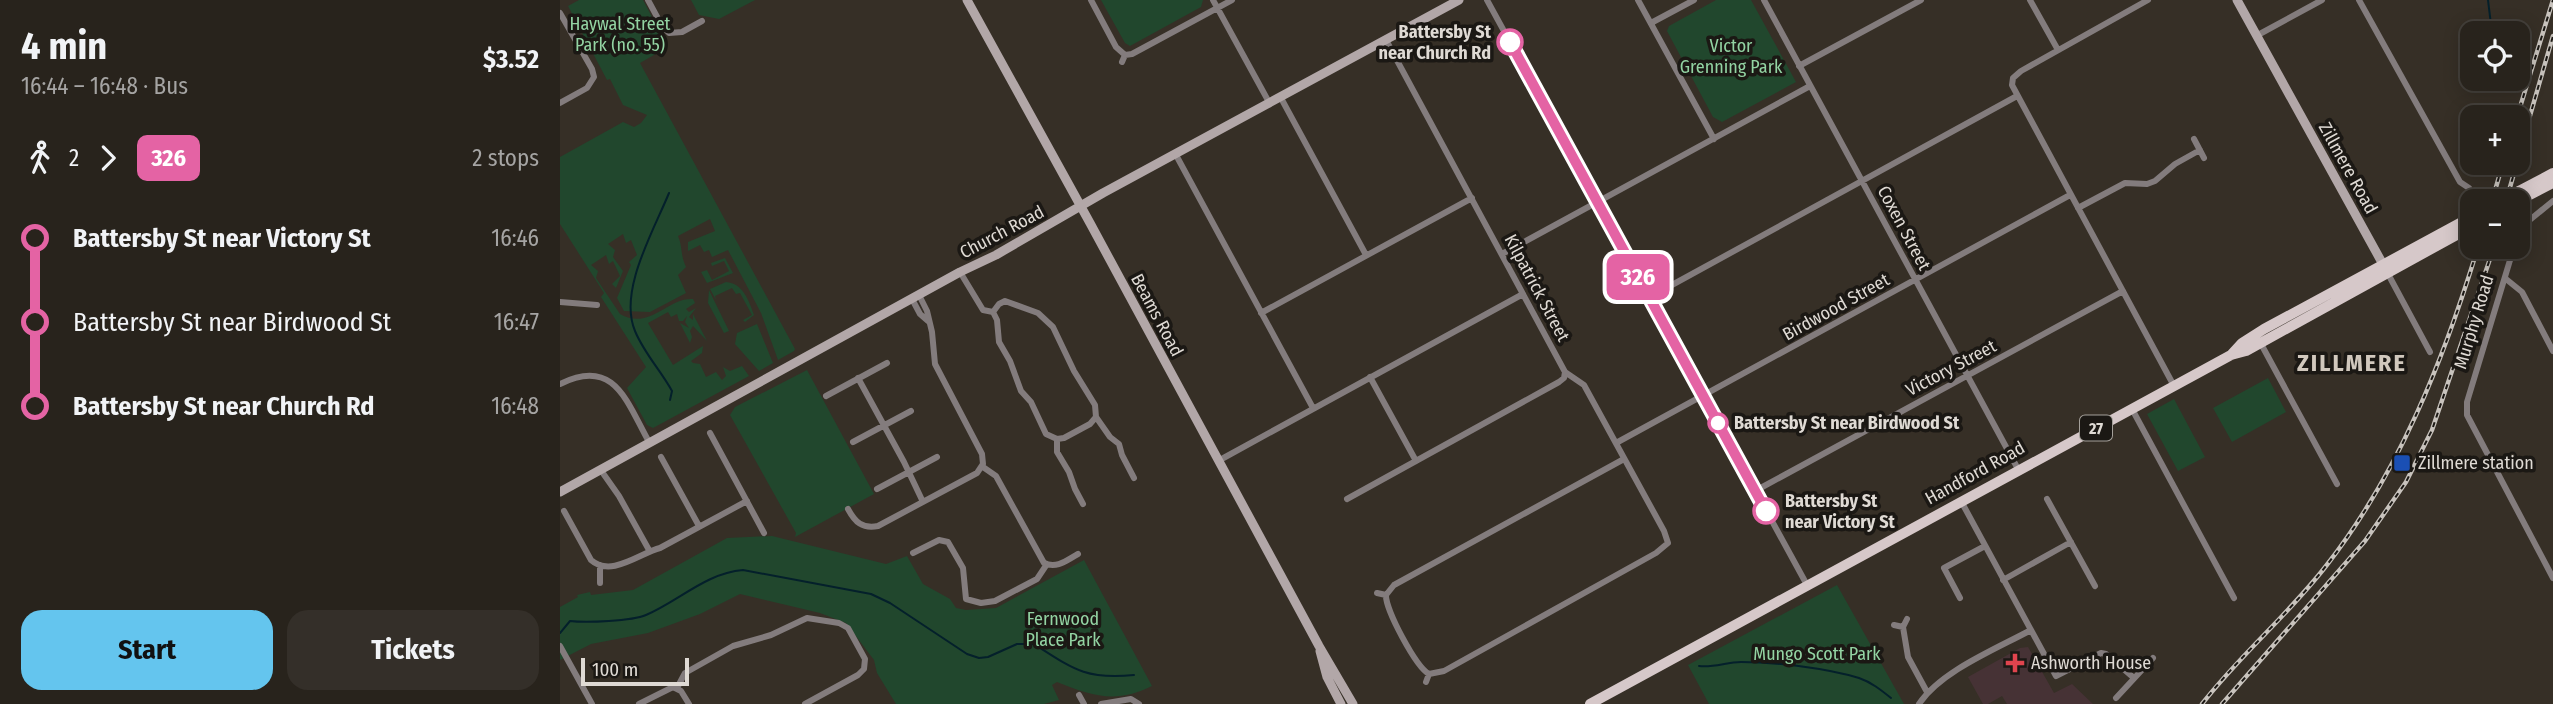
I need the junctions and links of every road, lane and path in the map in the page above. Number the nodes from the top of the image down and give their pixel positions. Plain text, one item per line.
1 (648, 0) edge
2 (967, 0) edge
3 (1091, 0) edge
4 (1213, 0) edge
5 (1232, 0) edge
6 (1459, 0) edge
7 (1488, 0) edge
8 (1638, 0) edge
9 (1694, 0) edge
10 (1764, 0) edge
11 (1921, 0) edge
12 (2030, 0) edge
13 (2148, 0) edge
14 (2236, 0) edge
15 (2322, 0) edge
16 (2358, 0) edge
17 (1441, 5) edge
18 (1218, 8) junction
19 (560, 13) edge
20 (702, 21) dead end
21 (1651, 23) junction
22 (2256, 36) junction
23 (1386, 40) junction
24 (2058, 50) junction
25 (1799, 66) junction
26 (1810, 86) junction
27 (2017, 96) junction
28 (1280, 98) junction
29 (560, 103) edge
30 (1270, 104) junction
31 (1714, 139) junction
32 (2194, 139) dead end
33 (2200, 150) junction
34 (1176, 155) junction
35 (2204, 158) dead end
36 (2553, 173) edge
37 (1863, 181) junction
38 (2553, 183) edge
39 (2469, 188) dead end
40 (2529, 189) edge
41 (2530, 192) edge
42 (2070, 195) junction
43 (1472, 198) junction
44 (1597, 202) junction
45 (2551, 203) edge
46 (1081, 206) junction
47 (2078, 208) junction
48 (2553, 212) edge
49 (2530, 220) edge
50 (2460, 228) edge
51 (1502, 254) junction
52 (1366, 255) junction
53 (2511, 259) edge
54 (2385, 268) junction
55 (960, 272) junction
56 (1916, 279) junction
57 (2506, 279) junction
58 (2123, 291) junction
59 (1523, 294) junction
60 (915, 297) junction
61 (1650, 297) junction
62 (560, 302) edge
63 (597, 305) dead end
64 (993, 312) junction
65 (1261, 313) junction
66 (2258, 339) junction
67 (2553, 351) edge
68 (2430, 352) dead end
69 (887, 363) dead end
70 (1565, 372) junction
71 (1968, 375) junction
72 (1370, 377) junction
73 (858, 378) junction
74 (560, 384) edge
75 (2174, 386) junction
76 (1703, 395) junction
77 (826, 396) dead end
78 (1313, 408) junction
79 (2132, 409) junction
80 (911, 411) dead end
81 (1096, 417) junction
82 (884, 425) junction
83 (710, 433) dead end
84 (1057, 439) junction
85 (649, 442) junction
86 (853, 442) dead end
87 (1616, 443) junction
88 (660, 457) dead end
89 (937, 457) dead end
90 (1624, 459) junction
91 (1218, 461) junction
92 (1416, 461) junction
93 (983, 467) junction
94 (600, 469) junction
95 (2018, 469) junction
96 (908, 473) junction
97 (1134, 478) dead end
98 (2337, 484) dead end
99 (877, 489) dead end
100 (1755, 491) junction
101 (560, 492) edge
102 (1347, 499) dead end
103 (2048, 499) dead end
104 (747, 501) junction
105 (1961, 501) junction
106 (923, 502) junction
107 (1083, 504) dead end
108 (848, 509) dead end
109 (564, 511) dead end
110 (699, 526) junction
111 (764, 533) dead end
112 (2071, 542) junction
113 (1985, 546) junction
114 (649, 550) junction
115 (913, 553) dead end
116 (1078, 554) dead end
117 (1047, 564) junction
118 (600, 565) junction
119 (2553, 578) edge
120 (2003, 580) junction
121 (600, 583) dead end
122 (1807, 585) junction
123 (2095, 586) dead end
124 (1377, 593) dead end
125 (1386, 595) junction
126 (1960, 598) dead end
127 (2234, 598) dead end
128 (1907, 619) dead end
129 (1894, 625) dead end
130 (1903, 627) junction
131 (2031, 630) junction
132 (560, 646) edge
133 (1319, 646) junction
134 (2153, 658) dead end
135 (1429, 674) junction
136 (2134, 678) junction
137 (1426, 682) dead end
138 (677, 688) junction
139 (1927, 692) junction
140 (1079, 695) dead end
141 (2116, 698) dead end
142 (592, 704) edge
143 (639, 704) edge
144 (689, 704) edge
145 (805, 704) edge
146 (1084, 704) edge
147 (1101, 704) edge
148 (1139, 704) edge
149 (1341, 704) edge
150 (1353, 704) edge
151 (1590, 704) edge
152 (1919, 704) edge

1 - 20 street
2 - 46 main road, Beams Road
3 - 18 street
4 - 18 street
5 - 18 street
6 - 17 main road, Church Road
7 - 44 street
8 - 21 street
9 - 21 street
10 - 25 street, Coxen Street
11 - 25 street
12 - 24 street
13 - 24 street
14 - 22 main road, Zillmere Road
15 - 22 street
16 - 39 street
17 - 23 main road, Church Road
18 - 30 street
19 - 29 street
21 - 31 street
22 - 54 main road, Zillmere Road
23 - 28 main road, Church Road
23 - 43 street, Kilpatrick Street
24 - 27 street
25 - 26 street, Coxen Street
26 - 31 street
26 - 37 street, Coxen Street
27 - 37 street
27 - 42 street
28 - 30 main road, Church Road
28 - 52 street
30 - 34 main road, Church Road
31 - 44 street
32 - 33 street
33 - 35 street
33 - 47 street
34 - 46 main road, Church Road
34 - 65 street
36 - 40 main road
37 - 56 street, Coxen Street
37 - 61 street
38 - 41 main road
42 - 47 street
42 - 56 street, Birdwood Street
43 - 51 street, Kilpatrick Street
43 - 52 street
44 - 51 street
44 - 61 street
45 - 48 street
45 - 49 street
46 - 55 main road, Church Road
46 - 91 main road, Beams Road
47 - 58 street
50 - 54 main road, Handford Road / 27
51 - 59 street, Kilpatrick Street
52 - 65 street
53 - 57 street, Murphy Road
54 - 66 main road, Handford Road / 27
54 - 68 street, Zillmere Road
55 - 60 main road, Church Road
55 - 64 street
56 - 71 street, Coxen Street
56 - 76 street, Birdwood Street
57 - 67 street
57 - 119 street, Murphy Road
58 - 71 street, Victory Street
58 - 75 street
59 - 70 street, Kilpatrick Street
59 - 72 street
60 - 85 main road, Church Road
60 - 93 street
61 - 76 street
62 - 63 street
64 - 81 street
64 - 84 street
65 - 78 street
66 - 75 main road, Handford Road / 27
66 - 98 street
69 - 73 street
70 - 87 street, Kilpatrick Street
70 - 92 street
71 - 95 street, Coxen Street
71 - 100 street, Victory Street
72 - 78 street
72 - 92 street
73 - 77 street
73 - 82 street
74 - 85 street
75 - 79 main road, Handford Road / 27
76 - 87 street, Birdwood Street
76 - 100 street
78 - 91 street
79 - 95 main road, Handford Road / 27
79 - 127 street
80 - 82 street
81 - 84 street
81 - 97 street
82 - 86 street
82 - 96 street
83 - 104 street
84 - 107 street
85 - 94 main road, Church Road
87 - 90 street, Kilpatrick Street
88 - 110 street
89 - 96 street
90 - 125 street
90 - 135 street, Kilpatrick Street
91 - 133 main road, Beams Road
92 - 102 street
93 - 106 street
93 - 117 street
94 - 101 main road, Church Road
94 - 114 street
95 - 105 main road, Handford Road / 27
96 - 99 street
96 - 106 street
100 - 122 street
103 - 112 street
104 - 110 street
104 - 111 street
105 - 113 street
105 - 122 main road, Handford Road / 27
106 - 108 street
109 - 118 street
110 - 114 street
112 - 120 street
112 - 123 street
113 - 120 street
113 - 126 street
114 - 118 street
115 - 117 street
116 - 117 street
118 - 121 street
120 - 131 street
122 - 151 main road, Handford Road / 27
124 - 125 street
125 - 135 street
128 - 130 street
129 - 130 street
130 - 139 street
131 - 136 street
131 - 139 street
132 - 142 street
133 - 149 main road, Beams Road
133 - 150 main road, Beams Road
134 - 136 street
135 - 137 street
136 - 141 street
138 - 143 street
138 - 144 street
138 - 145 street
139 - 152 street
140 - 146 street
147 - 148 street

